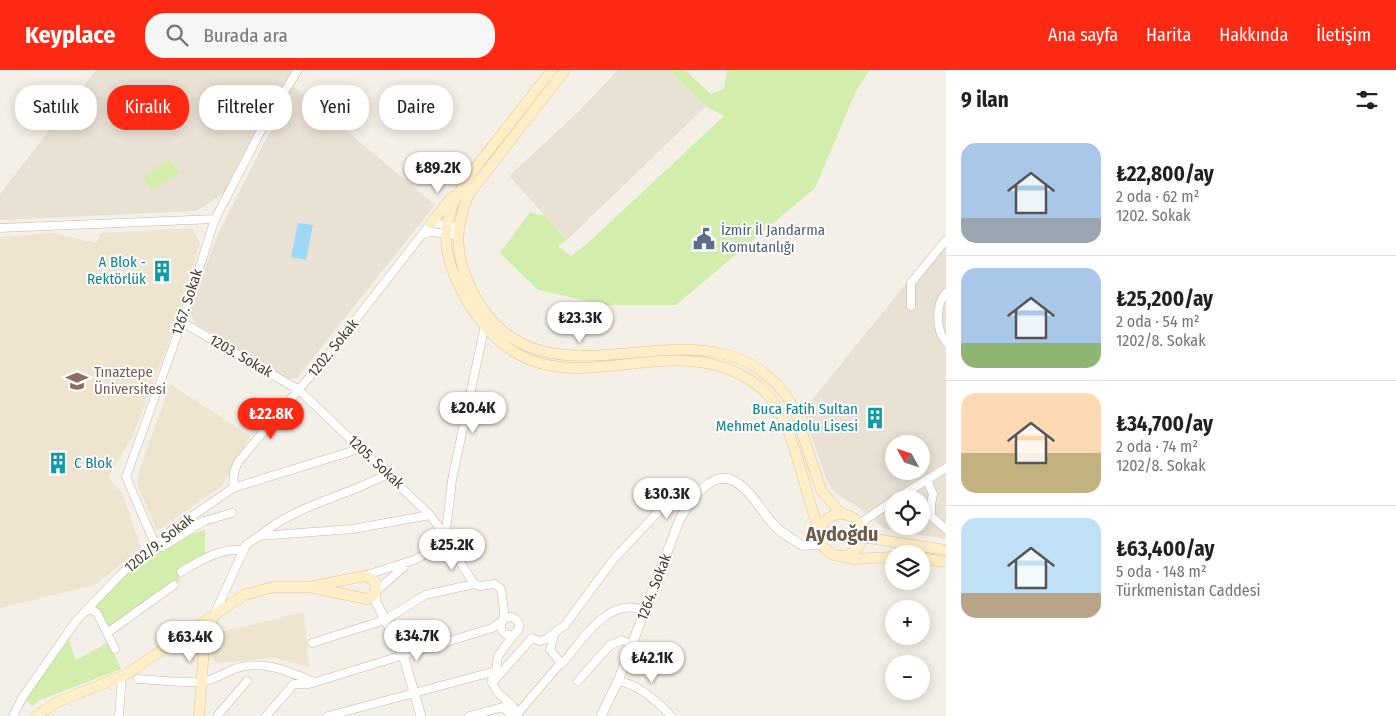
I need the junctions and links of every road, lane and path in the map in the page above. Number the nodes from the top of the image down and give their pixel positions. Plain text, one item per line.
1 (298, 70) edge
2 (552, 70) edge
3 (565, 70) edge
4 (465, 181) junction
5 (216, 219) junction
6 (431, 223) junction
7 (0, 228) edge
8 (446, 229) junction
9 (458, 231) junction
10 (422, 234) junction
11 (946, 240) edge
12 (946, 294) edge
13 (910, 306) dead end
14 (486, 320) junction
15 (182, 322) junction
16 (946, 342) edge
17 (299, 390) junction
18 (362, 448) junction
19 (946, 468) edge
20 (389, 473) junction
21 (930, 478) edge
22 (927, 480) joint
23 (233, 488) junction
24 (911, 490) edge
25 (700, 491) junction
26 (885, 507) edge
27 (232, 513) dead end
28 (841, 514) junction
29 (430, 515) junction
30 (859, 524) junction
31 (946, 529) edge
32 (820, 531) junction
33 (259, 536) junction
34 (862, 537) junction
35 (441, 542) junction
36 (155, 544) junction
37 (821, 544) junction
38 (244, 550) junction
39 (946, 550) edge
40 (837, 556) junction
41 (885, 557) edge
42 (930, 559) edge
43 (414, 560) junction
44 (946, 562) edge
45 (181, 572) dead end
46 (361, 576) junction
47 (474, 584) junction
48 (174, 585) dead end
49 (309, 587) junction
50 (376, 592) junction
51 (359, 598) junction
52 (645, 611) junction
53 (84, 613) junction
54 (214, 615) junction
55 (385, 620) junction
56 (503, 620) junction
57 (515, 632) junction
58 (107, 633) junction
59 (555, 633) junction
60 (312, 643) dead end
61 (632, 644) junction
62 (115, 649) dead end
63 (403, 655) junction
64 (561, 664) junction
65 (490, 673) junction
66 (122, 676) junction
67 (138, 679) dead end
68 (247, 681) dead end
69 (578, 681) dead end
70 (618, 681) junction
71 (201, 682) junction
72 (314, 682) junction
73 (492, 683) junction
74 (415, 694) junction
75 (516, 715) edge
76 (13, 716) edge
77 (36, 716) edge
78 (119, 716) edge
79 (199, 716) edge
80 (217, 716) edge
81 (266, 716) edge
82 (328, 716) edge
83 (421, 716) edge
84 (469, 716) edge
85 (601, 716) edge
86 (671, 716) edge

1 - 5 street, 1267. Sokak
2 - 4 main road
3 - 9 main road
4 - 6 main road
4 - 8 main road
5 - 7 street
5 - 15 street, 1267. Sokak
6 - 8 street
6 - 10 street, 1202. Sokak
8 - 9 street
8 - 10 street
8 - 14 main road
9 - 14 main road
10 - 17 street, 1202. Sokak
11 - 13 street
12 - 16 street
14 - 28 main road
14 - 32 main road
14 - 35 street
15 - 17 street, 1203. Sokak
15 - 36 street, 1267. Sokak
17 - 18 street, 1205. Sokak
17 - 23 street, 1202. Sokak
18 - 20 street, 1205. Sokak
18 - 23 street, 1202/9. Sokak
19 - 21 street
20 - 29 street, 1205. Sokak
20 - 33 street
22 - 24 street
22 - 31 street
23 - 36 street, 1202/9. Sokak
25 - 37 street, 1264. Sokak
25 - 52 street, 1264. Sokak
25 - 59 street
26 - 30 street
27 - 36 street
28 - 30 main road
28 - 32 main road
29 - 33 street
29 - 35 street, 1205. Sokak
30 - 34 main road
32 - 37 main road
33 - 38 street
34 - 39 main road
34 - 40 main road
35 - 43 street
35 - 47 street
36 - 53 street, 1202/9. Sokak
37 - 40 main road
38 - 45 street
38 - 54 street
40 - 41 main road
42 - 44 main road
43 - 46 street
43 - 50 street
46 - 49 main road
46 - 50 main road
46 - 51 main road
47 - 55 street
47 - 56 street
48 - 58 street
49 - 51 main road
49 - 54 main road
50 - 51 main road
50 - 55 street
51 - 55 street
52 - 61 street, 1264. Sokak
52 - 64 street
53 - 58 street
53 - 76 street, 1202/9. Sokak
54 - 66 main road
54 - 71 main road
55 - 60 street
55 - 63 street
56 - 57 street
56 - 57 street
56 - 63 street
57 - 65 street
58 - 62 street
59 - 64 street
59 - 73 street
61 - 69 street
61 - 70 street, 1264. Sokak
63 - 72 street
63 - 74 street
64 - 75 street
65 - 73 street
65 - 74 street
66 - 77 main road
66 - 78 street
67 - 71 street
68 - 80 street
70 - 85 street, 1264. Sokak
70 - 86 street
71 - 72 street
71 - 79 main road
72 - 81 street
73 - 75 street
74 - 82 street
74 - 83 street
75 - 84 street

